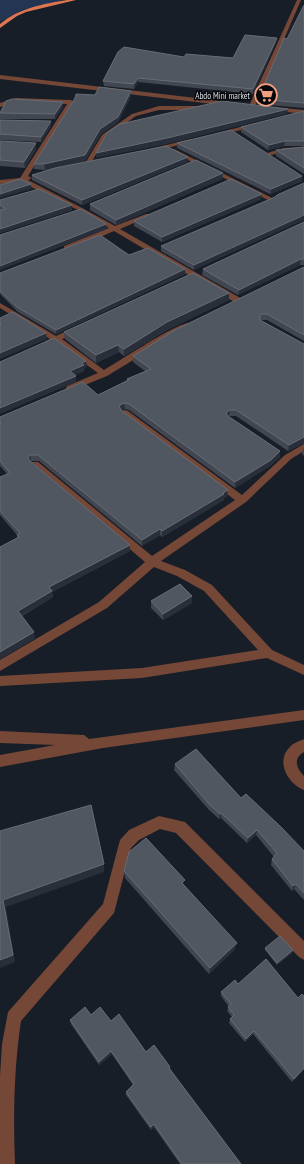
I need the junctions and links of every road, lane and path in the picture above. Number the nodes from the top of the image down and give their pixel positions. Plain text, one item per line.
1 (74, 0) edge
2 (298, 0) edge
3 (0, 27) edge
4 (0, 78) edge
5 (224, 103) junction
6 (0, 105) edge
7 (238, 105) edge
8 (245, 105) edge
9 (252, 106) junction
10 (260, 107) edge
11 (268, 108) edge
12 (304, 113) edge
13 (282, 118) edge
14 (48, 123) edge
15 (56, 123) junction
16 (261, 124) edge
17 (211, 136) edge
18 (196, 140) edge
19 (36, 146) edge
20 (44, 146) junction
21 (167, 147) junction
22 (304, 149) edge
23 (144, 151) edge
24 (273, 158) edge
25 (97, 160) edge
26 (89, 162) junction
27 (196, 162) junction
28 (82, 164) edge
29 (189, 165) edge
30 (35, 176) edge
31 (233, 179) junction
32 (22, 180) junction
33 (0, 182) edge
34 (218, 185) edge
35 (38, 188) junction
36 (30, 192) edge
37 (279, 196) edge
38 (152, 213) edge
39 (116, 229) junction
40 (63, 250) edge
41 (239, 301) edge
42 (0, 305) edge
43 (198, 320) edge
44 (85, 325) edge
45 (56, 339) junction
46 (35, 348) edge
47 (104, 374) junction
48 (63, 392) edge
49 (126, 413) edge
50 (304, 447) edge
51 (35, 464) edge
52 (242, 500) junction
53 (152, 562) junction
54 (268, 653) junction
55 (0, 666) edge
56 (303, 667) edge
57 (0, 681) edge
58 (304, 715) edge
59 (0, 736) edge
60 (103, 742) junction
61 (304, 745) edge
62 (0, 761) edge
63 (304, 784) edge
64 (304, 952) edge
65 (6, 1164) edge

1 - 3 highway
2 - 9 street
4 - 5 street
5 - 7 street
5 - 26 street
6 - 15 street
8 - 9 street
9 - 10 street
11 - 12 street
12 - 13 street
14 - 15 street
15 - 20 street
16 - 17 street
18 - 21 street
19 - 20 street
20 - 32 street
21 - 23 street
21 - 27 street
22 - 24 street
25 - 26 street
26 - 28 street
27 - 29 street
27 - 31 street
30 - 32 street
31 - 34 street
31 - 37 street
32 - 33 street
32 - 35 street
35 - 36 street
35 - 39 street
38 - 39 street
39 - 40 street
39 - 41 street
42 - 45 street
43 - 47 street
44 - 45 street
45 - 46 street
45 - 47 street
47 - 48 street
49 - 52 street
50 - 52 street
51 - 53 street
52 - 53 street
53 - 54 street
53 - 55 street
54 - 56 street
54 - 57 street
58 - 60 street
59 - 60 street
60 - 62 street
61 - 63 street
64 - 65 street

